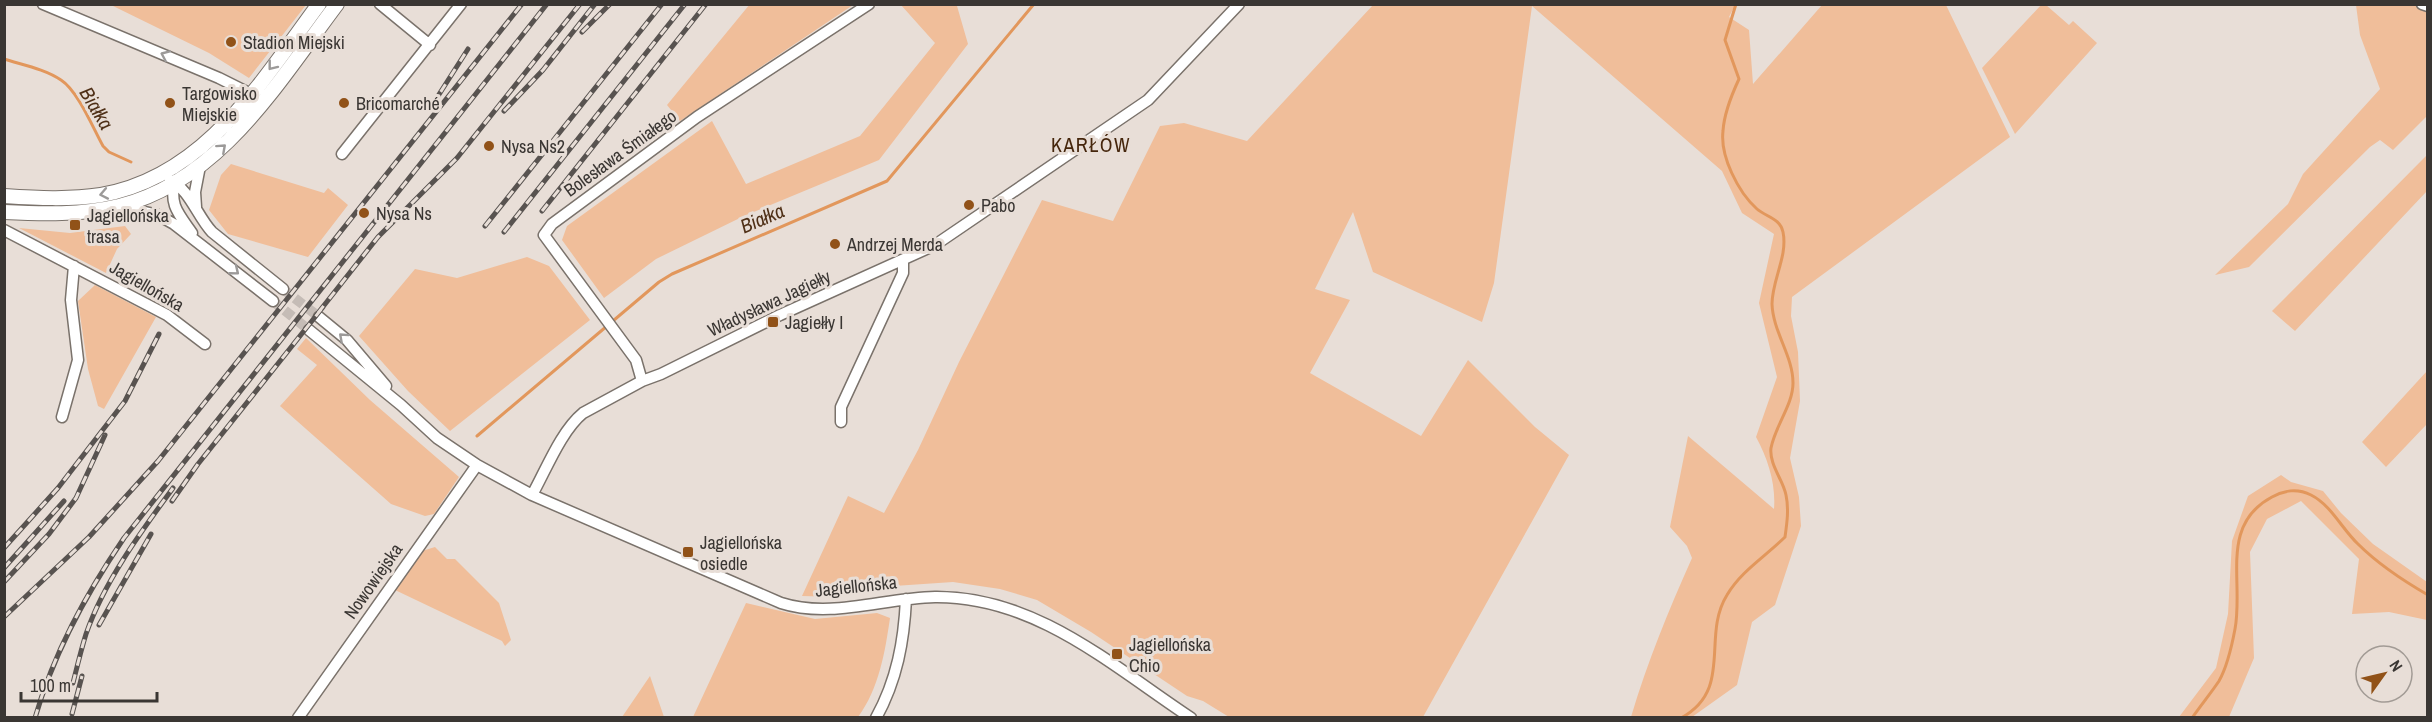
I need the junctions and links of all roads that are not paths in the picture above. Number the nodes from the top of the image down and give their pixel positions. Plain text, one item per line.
1 (43, 4) edge
2 (319, 4) edge
3 (337, 4) edge
4 (380, 4) edge
5 (461, 4) edge
6 (869, 4) edge
7 (1239, 4) edge
8 (2422, 4) edge
9 (2427, 6) edge
10 (430, 45) junction
11 (251, 94) junction
12 (342, 154) dead end
13 (176, 165) junction
14 (200, 166) junction
15 (159, 175) junction
16 (174, 182) junction
17 (4, 196) edge
18 (120, 206) junction
19 (4, 212) edge
20 (197, 213) junction
21 (4, 230) edge
22 (198, 241) junction
23 (228, 246) junction
24 (218, 258) junction
25 (903, 260) junction
26 (74, 266) junction
27 (283, 289) tunnel mouth
28 (273, 301) tunnel mouth
29 (319, 317) tunnel mouth
30 (309, 330) tunnel mouth
31 (205, 344) dead end
32 (642, 381) junction
33 (401, 405) junction
34 (62, 417) dead end
35 (842, 422) dead end
36 (477, 465) junction
37 (532, 495) junction
38 (906, 599) junction
39 (298, 717) edge
40 (876, 717) edge
41 (1191, 717) edge

11 -> 1 street
2 -> 11 main road
14 -> 3 main road
4 - 10 street
5 - 10 street
6 - 32 street, Bolesława Śmiałego
7 - 25 street, Władysława Jagiełły
8 - 9 street
10 - 12 street
11 - 13 main road
13 - 15 main road
13 - 16 street
14 - 16 main road
14 - 20 street
15 - 16 street
15 -> 17 main road
16 - 18 main road
16 - 20 street
16 - 22 street
18 - 19 main road
18 - 22 street
20 - 23 street
21 - 26 street, Jagiellońska
22 - 24 street
23 - 24 street
23 - 27 street
24 -> 28 street
25 - 32 street, Władysława Jagiełły
25 - 35 street
26 - 31 street, Jagiellońska
26 - 34 street
33 -> 29 street, Jagiellońska
30 - 33 street, Jagiellońska
32 - 37 street, Władysława Jagiełły
33 - 36 street, Jagiellońska
36 - 37 street, Jagiellońska
36 - 39 street, Nowowiejska
37 - 38 street, Jagiellońska
38 - 40 street
38 - 41 street, Jagiellońska

